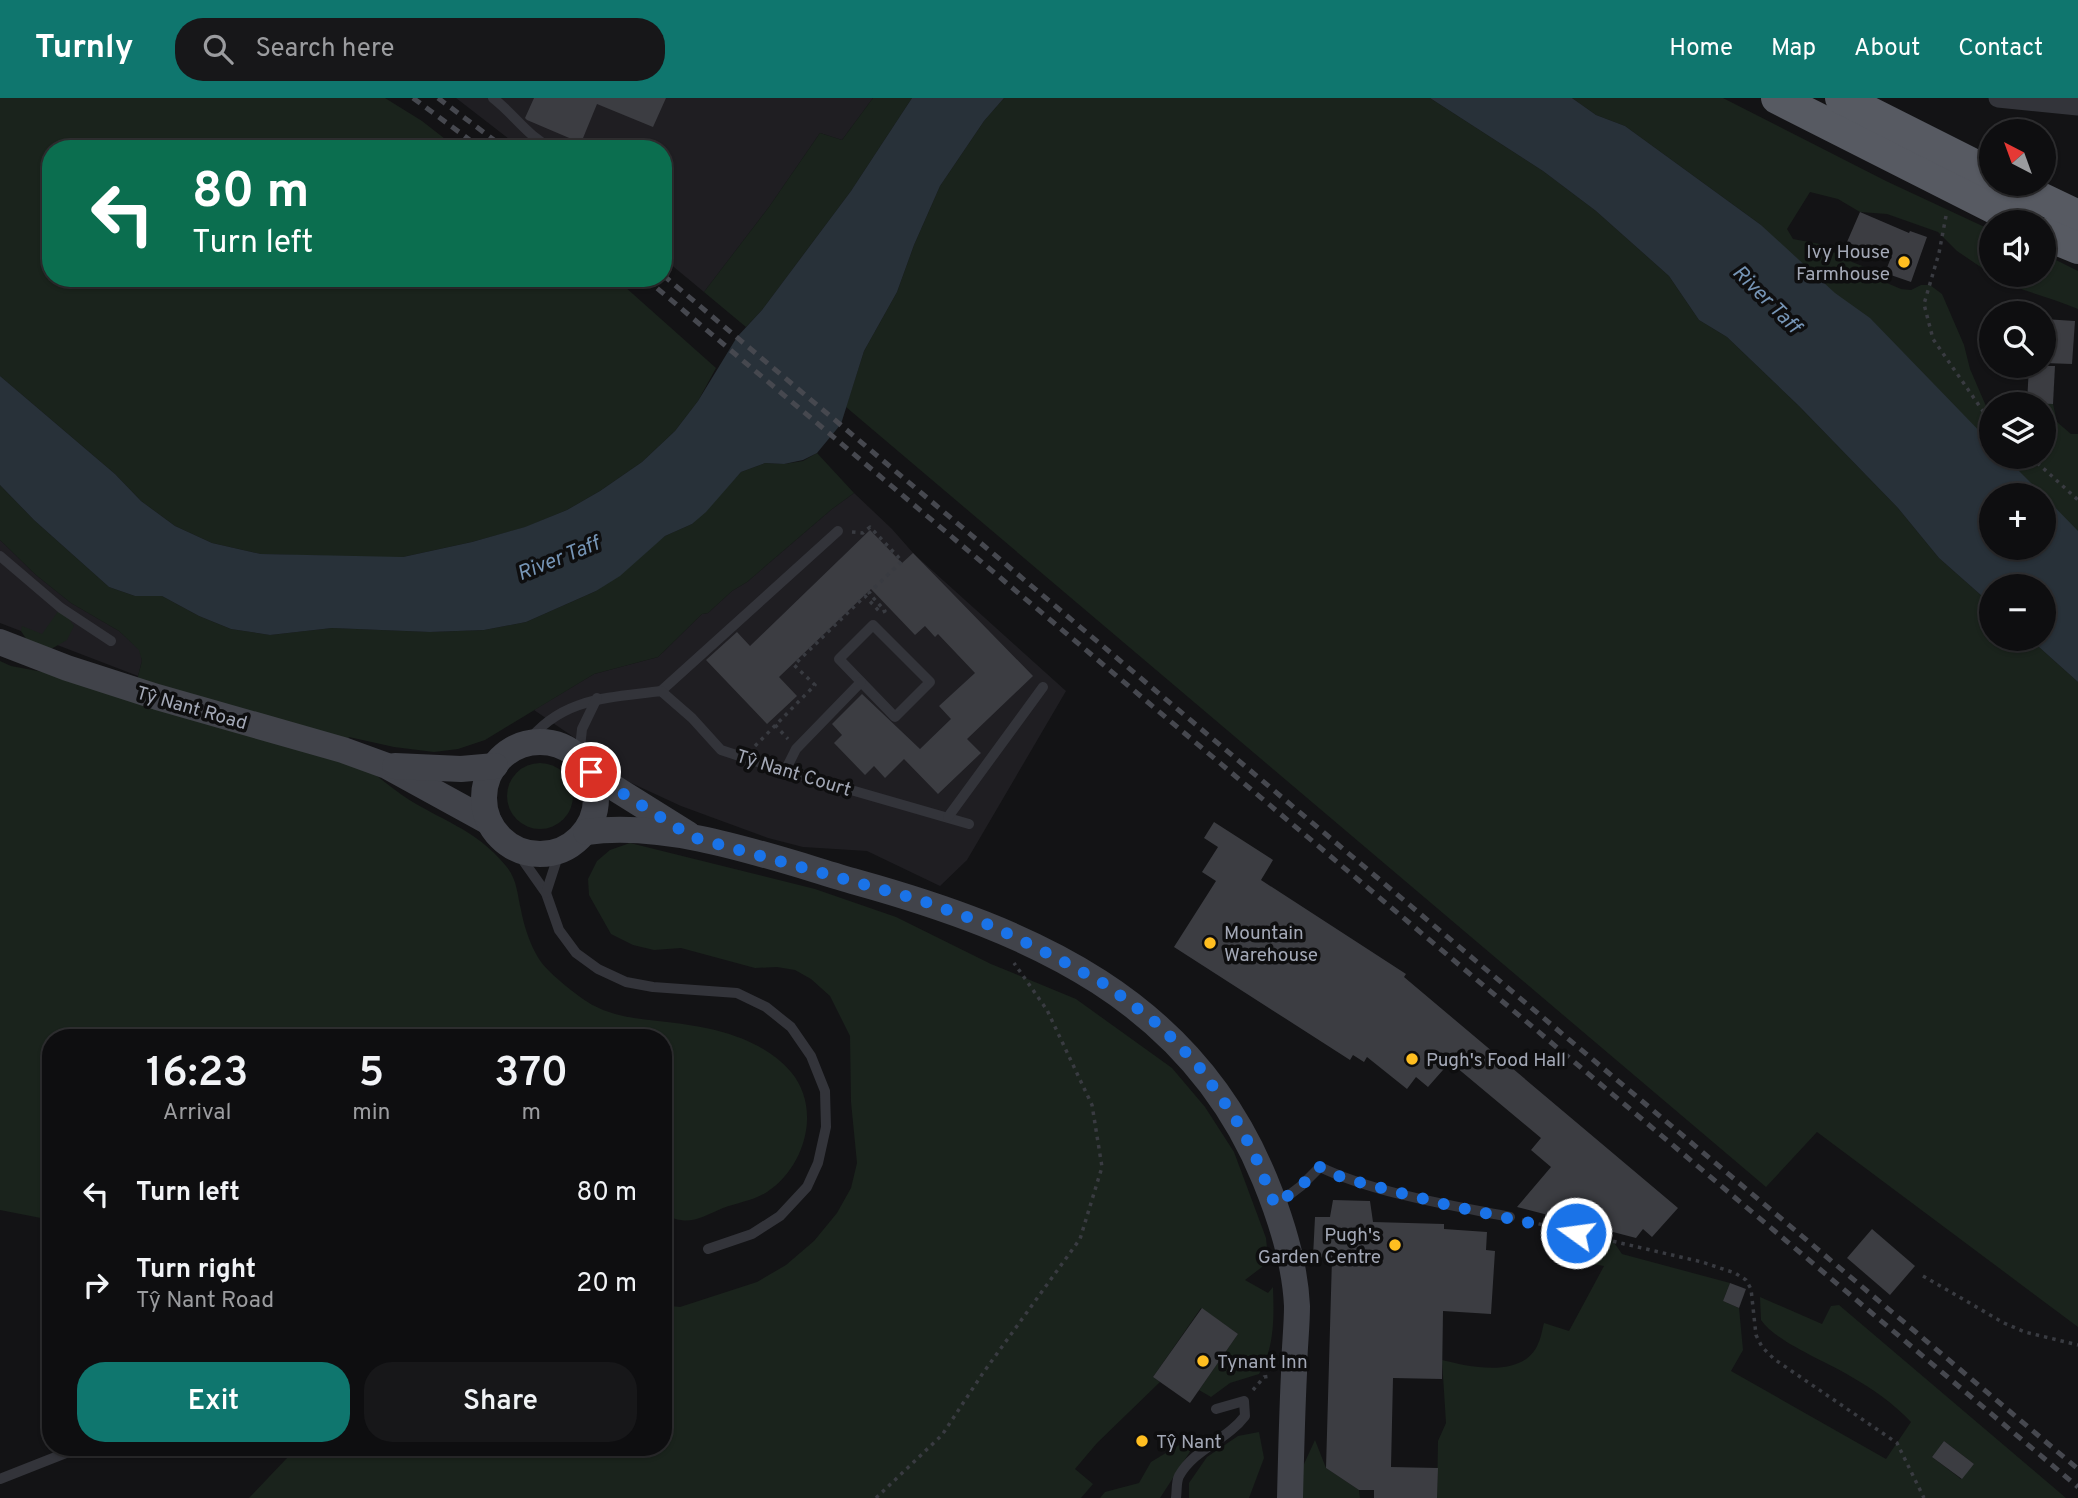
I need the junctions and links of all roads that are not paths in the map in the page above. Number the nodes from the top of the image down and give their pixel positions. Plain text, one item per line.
1 (493, 98) edge
2 (1777, 98) edge
3 (1841, 98) edge
4 (1998, 98) edge
5 (2078, 106) edge
6 (535, 140) edge
7 (1979, 167) edge
8 (2036, 196) edge
9 (1998, 210) edge
10 (2078, 216) edge
11 (2056, 239) edge
12 (2078, 248) edge
13 (841, 531) road end
14 (0, 556) edge
15 (111, 641) dead end
16 (0, 642) edge
17 (861, 682) junction
18 (1043, 687) dead end
19 (661, 691) junction
20 (597, 698) junction
21 (526, 744) junction
22 (579, 757) junction
23 (387, 766) junction
24 (495, 766) junction
25 (785, 771) junction
26 (594, 782) junction
27 (948, 817) junction
28 (489, 822) junction
29 (969, 824) dead end
30 (586, 832) junction
31 (692, 837) junction
32 (515, 849) junction
33 (560, 850) junction
34 (546, 893) junction
35 (1275, 1205) junction
36 (1510, 1217) road end
37 (708, 1249) dead end
38 (1216, 1409) dead end
39 (58, 1456) edge
40 (0, 1479) edge
41 (1176, 1498) edge
42 (1290, 1498) edge

1 - 6 lane
2 - 9 highway
3 - 7 highway
4 - 5 street
8 - 10 highway
11 - 12 highway
13 - 19 lane
14 - 15 lane
16 - 23 main road, Tŷ Nant Road
17 - 17 lane
17 - 25 lane
18 - 27 lane
19 - 20 lane
19 - 25 lane, Tŷ Nant Court
20 - 21 lane
20 - 22 lane
21 - 22 main road
21 - 24 main road
22 - 26 main road
23 - 24 main road, Tŷ Nant Road
23 - 28 main road, Tŷ Nant Road
24 - 28 main road
25 - 27 lane, Tŷ Nant Court
26 - 30 main road
26 - 31 main road
27 - 29 lane, Tŷ Nant Court
28 - 32 main road, Tŷ Nant Road
30 - 31 main road
30 - 33 main road
31 - 35 main road
32 - 33 main road
32 - 34 lane
33 - 34 lane
34 - 37 lane
35 - 36 lane
35 - 42 main road
38 - 41 lane
39 - 40 lane

